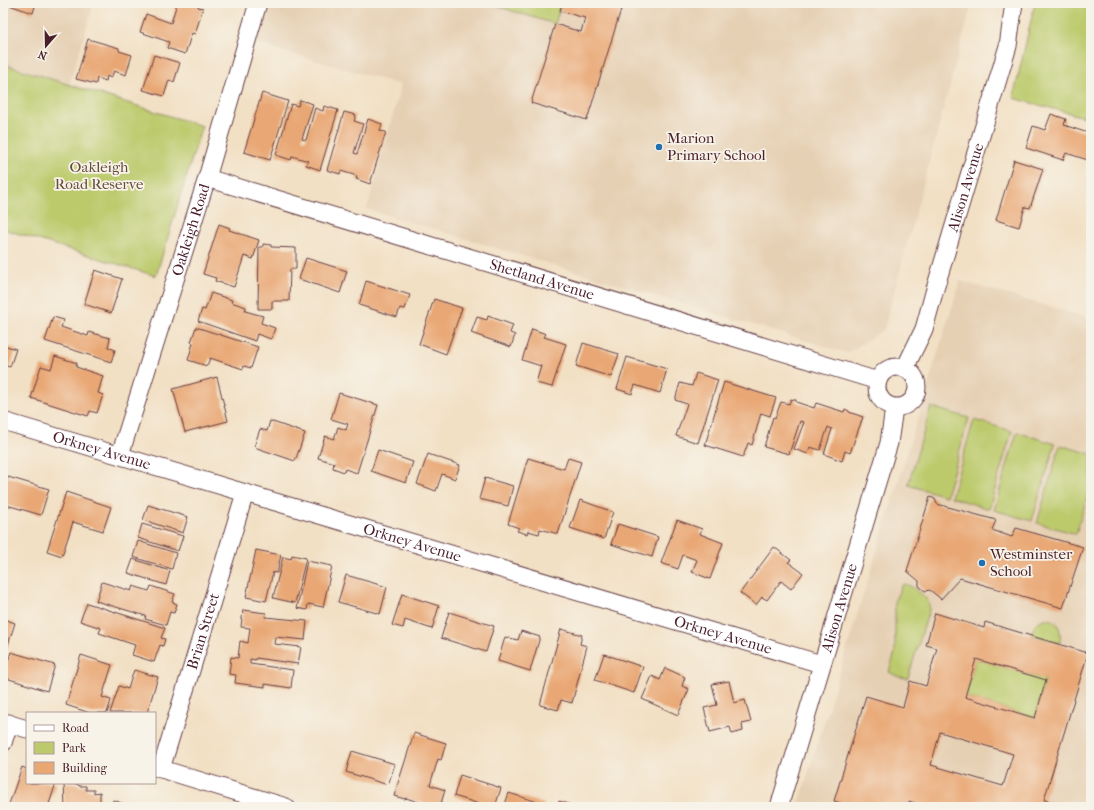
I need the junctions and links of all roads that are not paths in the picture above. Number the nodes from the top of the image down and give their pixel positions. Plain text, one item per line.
1 (258, 3) edge
2 (1014, 3) edge
3 (207, 178) junction
4 (905, 368) junction
5 (878, 381) junction
6 (894, 408) junction
7 (3, 421) edge
8 (120, 455) junction
9 (245, 493) junction
10 (821, 664) junction
11 (6, 722) edge
12 (26, 729) edge
13 (3, 742) edge
14 (158, 768) edge
15 (286, 807) edge
16 (779, 807) edge

1 - 3 street, Oakleigh Road
2 - 4 street, Alison Avenue
3 - 5 street, Shetland Avenue
3 - 8 street, Oakleigh Road
4 - 5 street
4 - 6 street
5 - 6 street
6 - 10 street, Alison Avenue
7 - 8 street, Orkney Avenue
8 - 9 street, Orkney Avenue
9 - 10 street, Orkney Avenue
9 - 14 street, Brian Street
10 - 16 street, Alison Avenue
11 - 12 street
11 - 13 street
14 - 15 street

